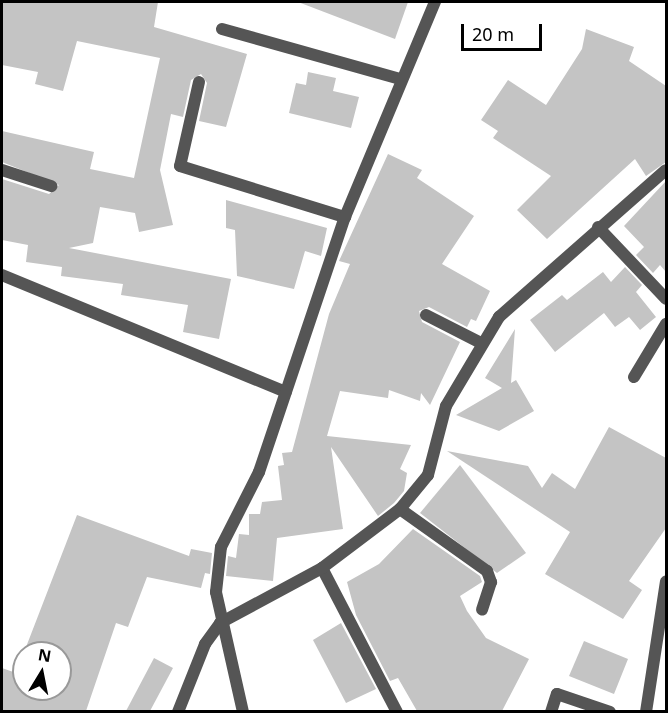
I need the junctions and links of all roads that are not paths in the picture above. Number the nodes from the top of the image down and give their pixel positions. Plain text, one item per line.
1 (435, 2) edge
2 (222, 29) dead end
3 (400, 79) junction
4 (199, 81) dead end
5 (2, 170) edge
6 (666, 170) edge
7 (51, 186) dead end
8 (345, 217) junction
9 (598, 227) junction
10 (2, 275) edge
11 (666, 299) edge
12 (426, 315) dead end
13 (666, 324) edge
14 (481, 343) junction
15 (634, 377) dead end
16 (286, 392) junction
17 (400, 509) junction
18 (322, 568) junction
19 (666, 582) edge
20 (482, 610) dead end
21 (220, 623) junction
22 (661, 644) edge
23 (178, 711) edge
24 (243, 711) edge
25 (397, 711) edge
26 (551, 711) edge
27 (610, 711) edge
28 (646, 711) edge

1 - 3 street
2 - 3 street
3 - 8 street
4 - 8 street
5 - 7 street
6 - 9 street
8 - 16 street
9 - 11 street
9 - 14 street
10 - 16 street
12 - 14 street
13 - 15 street
14 - 17 street
16 - 21 street
17 - 18 street
17 - 20 street
18 - 21 street
18 - 25 street
19 - 22 street
21 - 23 street
21 - 24 street
22 - 28 street
26 - 27 street

